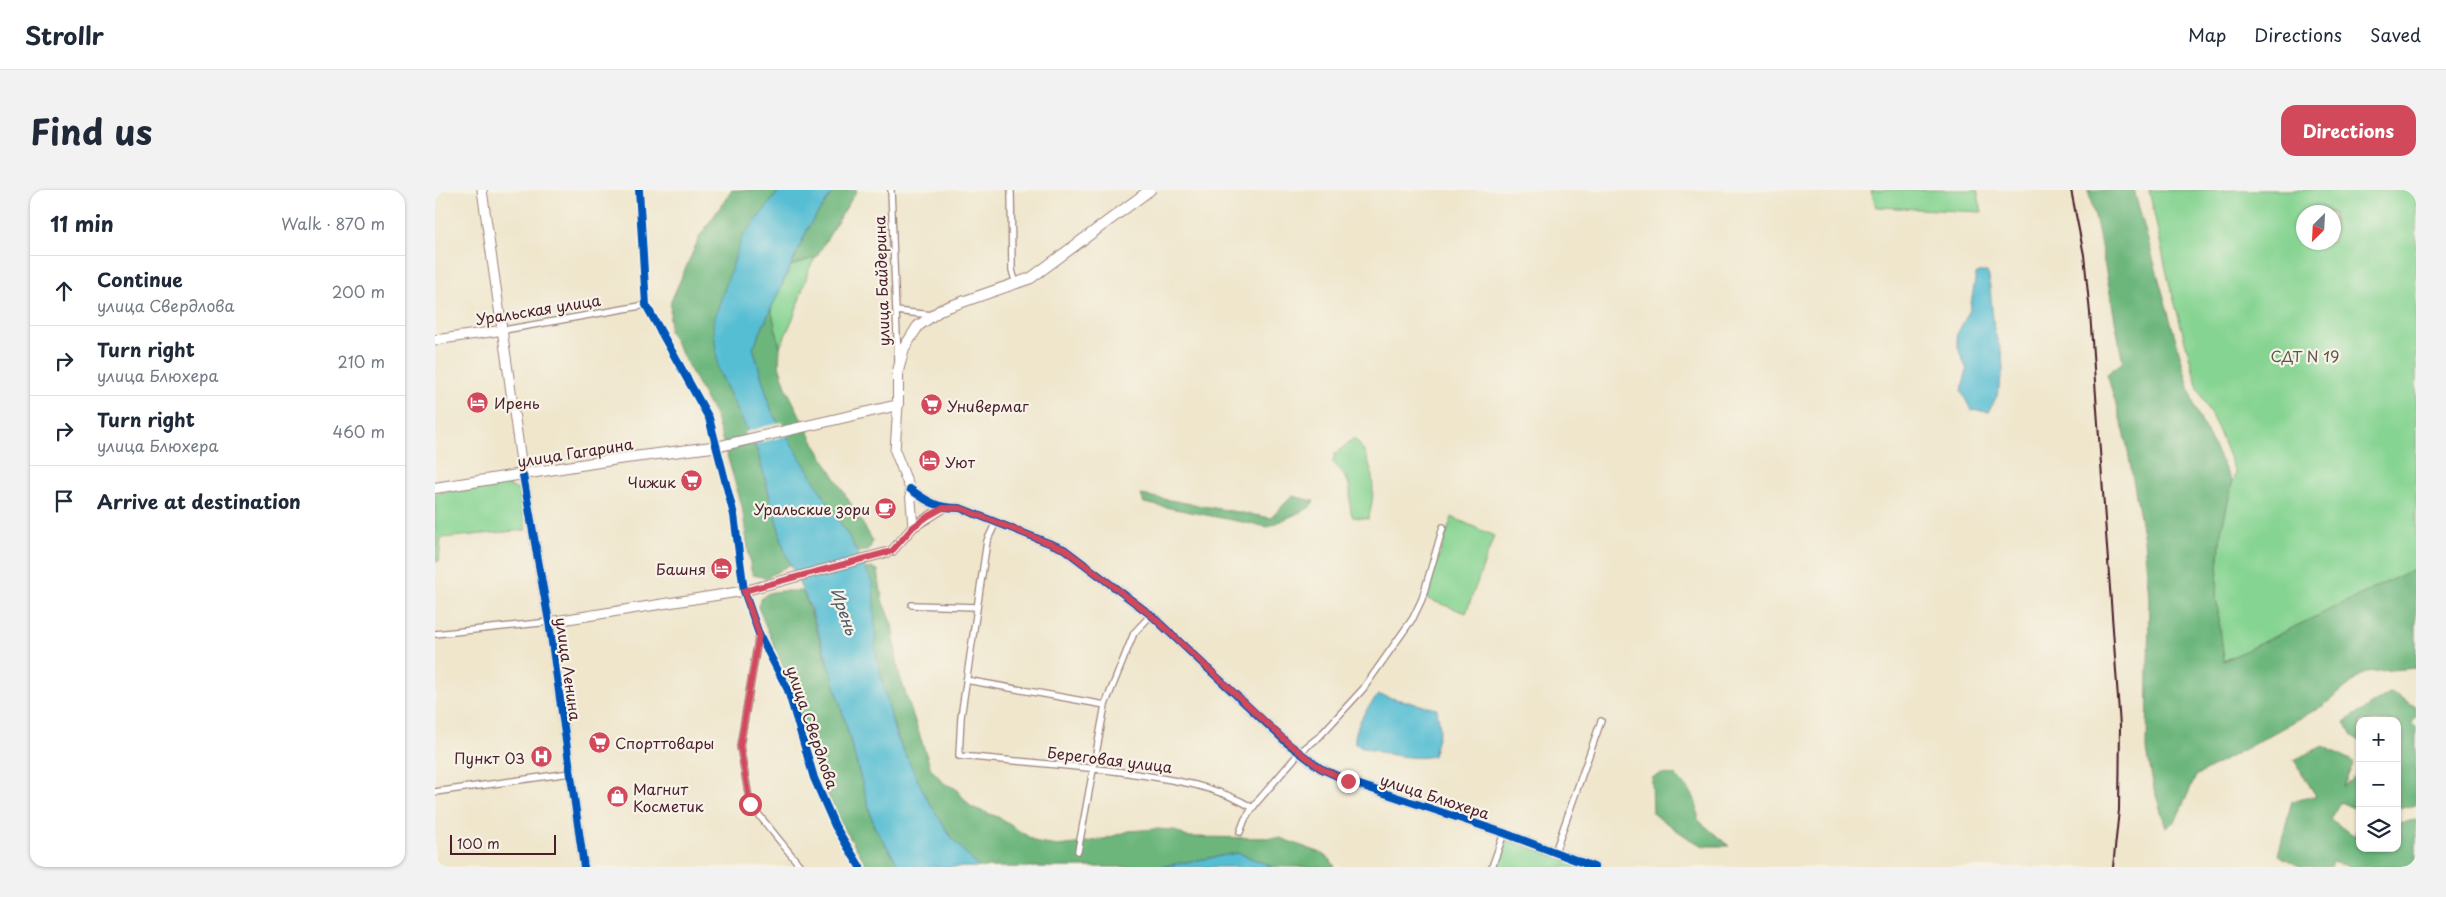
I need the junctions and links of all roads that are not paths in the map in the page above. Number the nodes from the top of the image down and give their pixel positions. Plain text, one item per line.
1 (482, 190) edge
2 (639, 190) edge
3 (891, 190) edge
4 (1011, 190) edge
5 (1150, 190) edge
6 (1016, 284) junction
7 (646, 305) junction
8 (896, 311) junction
9 (934, 315) junction
10 (504, 330) junction
11 (435, 340) edge
12 (898, 371) junction
13 (898, 405) junction
14 (719, 446) junction
15 (523, 476) junction
16 (435, 488) edge
17 (910, 489) junction
18 (943, 508) junction
19 (996, 522) junction
20 (913, 527) junction
21 (1443, 527) dead end
22 (744, 591) junction
23 (912, 605) dead end
24 (977, 607) junction
25 (1151, 615) junction
26 (549, 622) junction
27 (435, 634) edge
28 (759, 634) junction
29 (966, 680) junction
30 (1105, 705) junction
31 (1601, 721) dead end
32 (1300, 752) junction
33 (1093, 769) junction
34 (570, 773) junction
35 (435, 792) edge
36 (1253, 808) junction
37 (1241, 832) dead end
38 (1504, 833) junction
39 (1078, 851) dead end
40 (1555, 852) junction
41 (584, 867) edge
42 (801, 867) edge
43 (860, 867) edge
44 (1492, 867) edge
45 (1594, 867) edge

1 - 10 street, улица Ленина
2 - 7 street
3 - 8 street, улица Байдерина
4 - 6 street
5 - 6 main road
6 - 9 main road
7 - 10 street, Уральская улица
7 - 14 street, улица Свердлова
8 - 9 street
8 - 12 street, улица Байдерина
9 - 12 main road
10 - 11 street, Уральская улица
10 - 15 street, улица Ленина
12 - 13 main road
13 - 14 main road, улица Гагарина
13 - 17 street
14 - 15 main road, улица Гагарина
14 - 22 street, улица Свердлова
15 - 16 main road, улица Гагарина
15 - 26 street, улица Ленина
17 - 18 street, улица Блюхера
17 - 20 street
18 - 19 street, улица Блюхера
18 - 20 street
19 - 24 street
19 - 25 street, улица Блюхера
20 - 22 street
21 - 32 street
22 - 26 street
22 - 28 street, улица Свердлова
23 - 24 street
24 - 29 street
25 - 30 street
25 - 32 street, улица Блюхера
26 - 27 street
26 - 34 street, улица Ленина
28 - 42 street, улица Свердлова
28 - 43 street, улица Свердлова
29 - 30 street
29 - 33 street, Береговая улица
30 - 33 street
31 - 40 street
32 - 36 street
32 - 38 street, улица Блюхера
33 - 36 street, Береговая улица
33 - 39 street
34 - 35 street
34 - 41 street, улица Ленина
36 - 37 street
38 - 40 street, улица Блюхера
38 - 44 street
40 - 45 street, улица Блюхера

